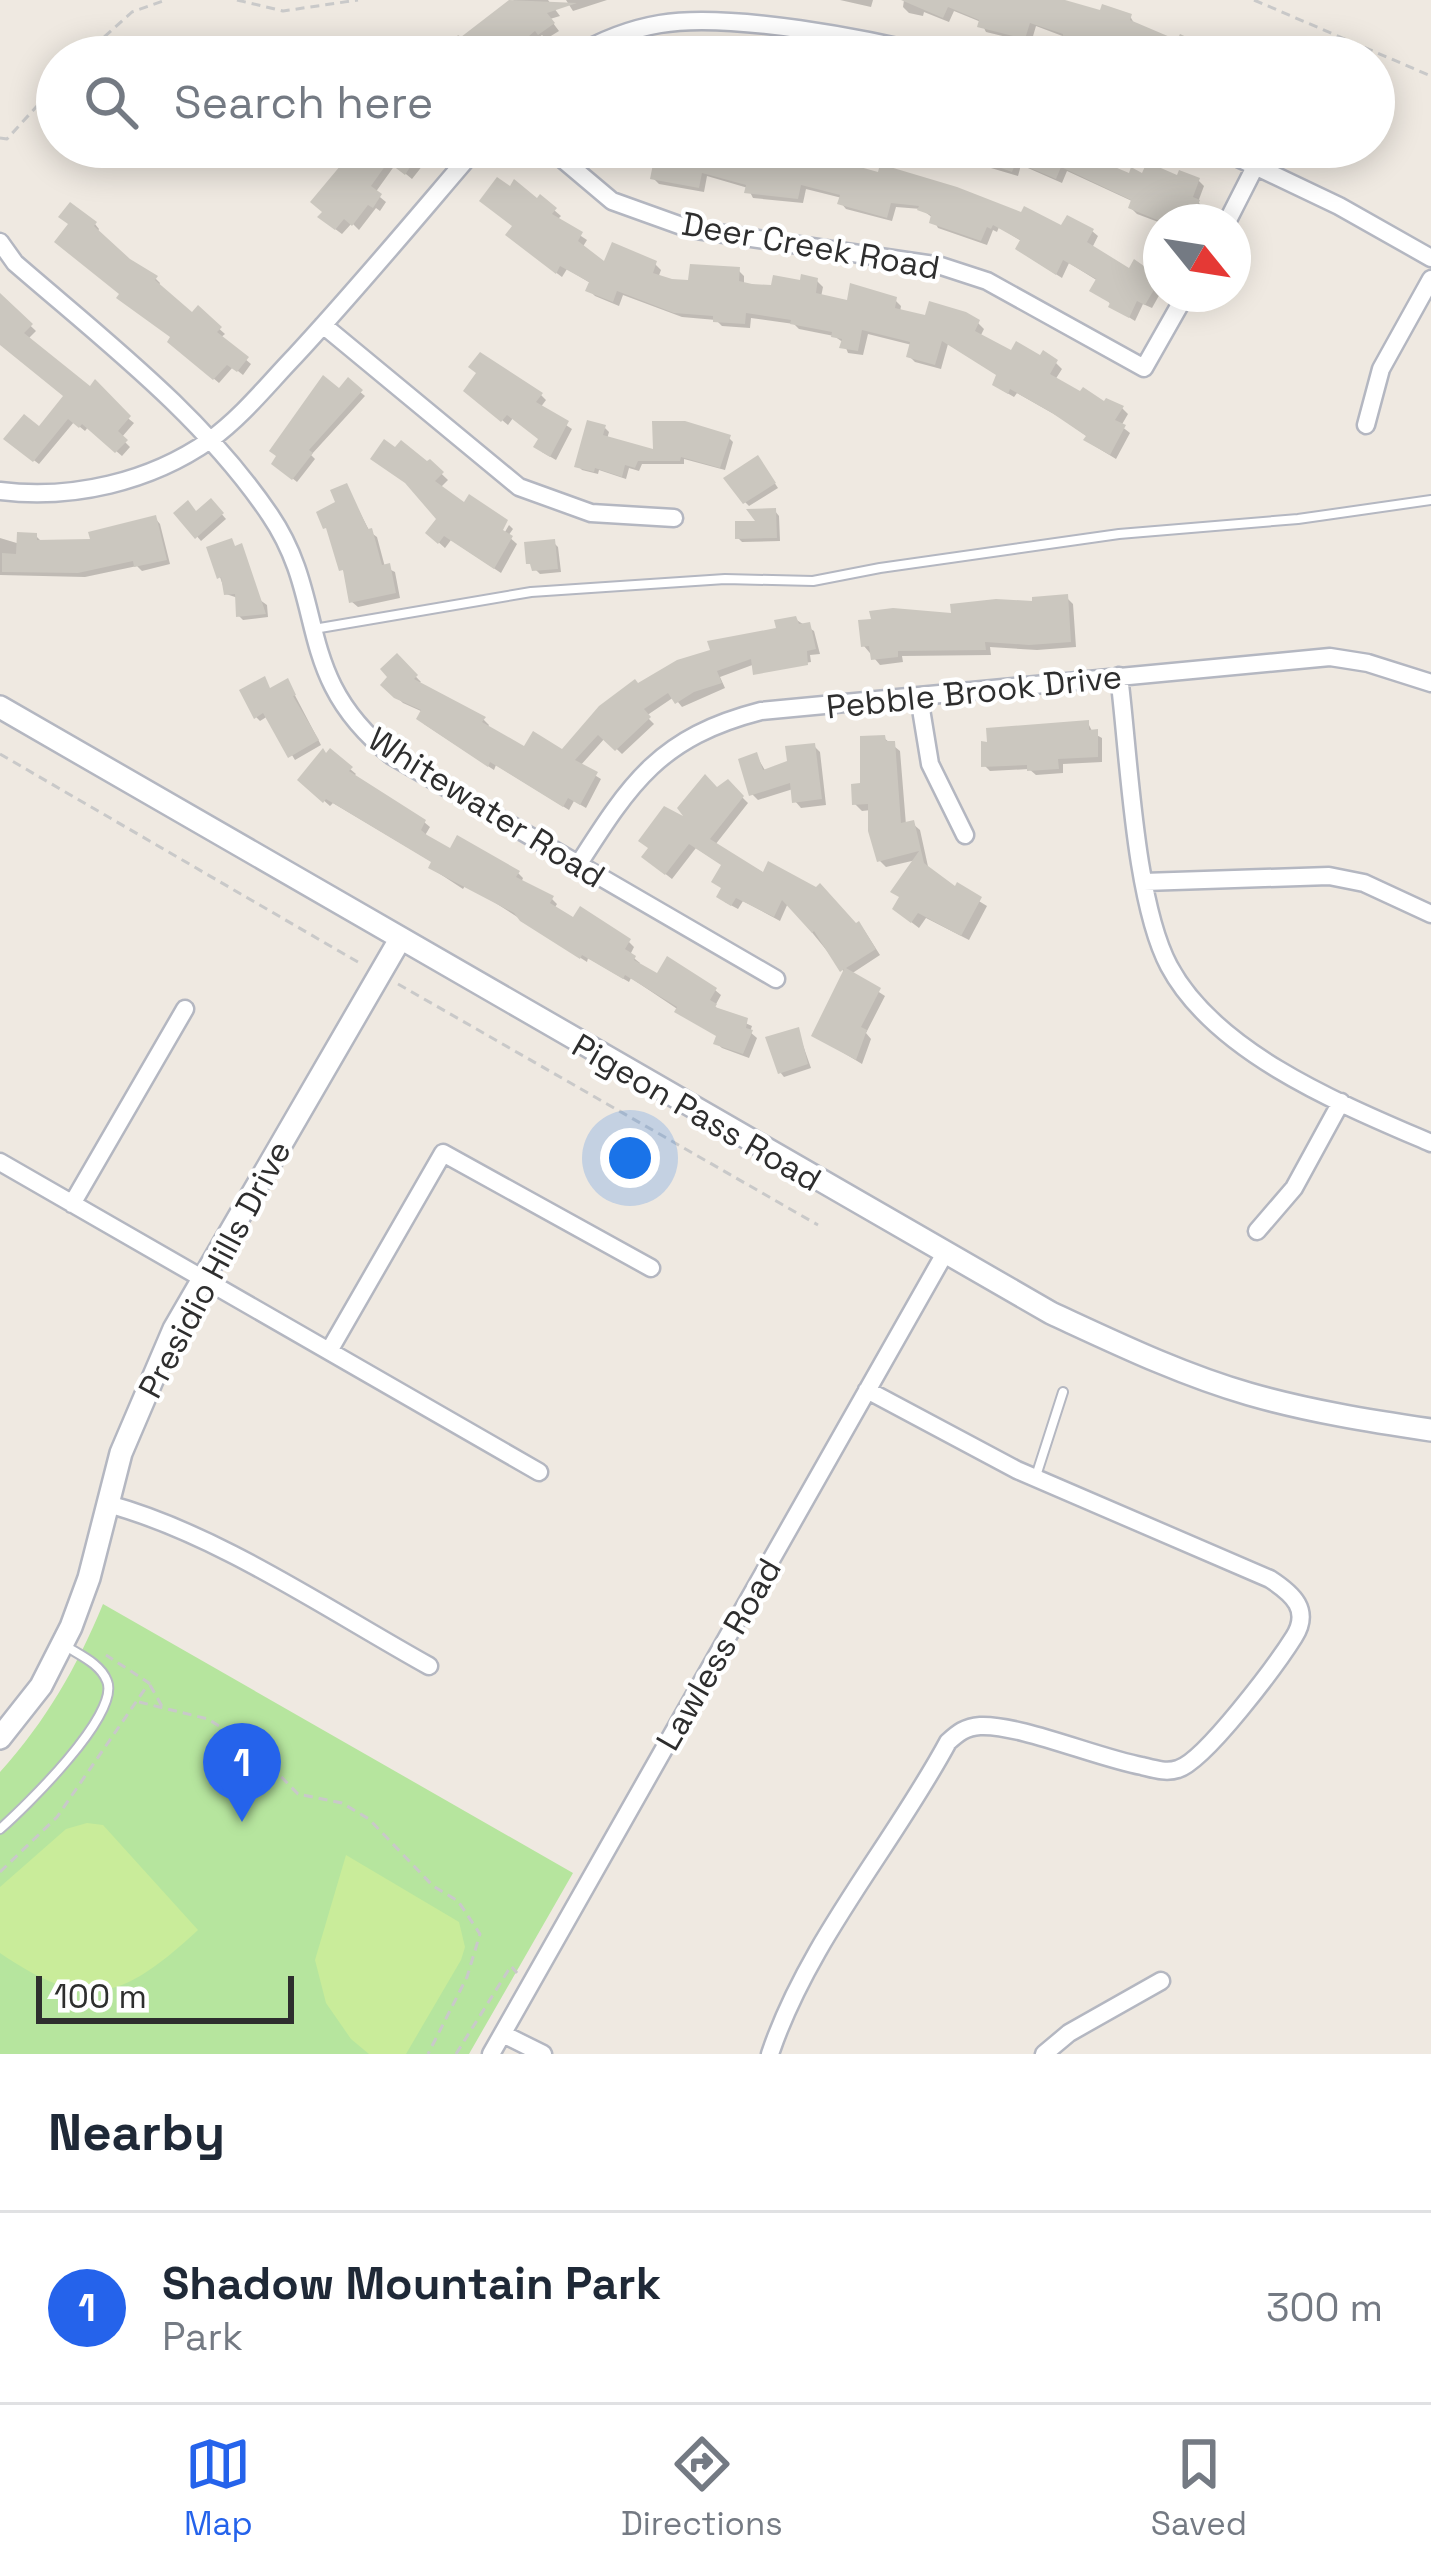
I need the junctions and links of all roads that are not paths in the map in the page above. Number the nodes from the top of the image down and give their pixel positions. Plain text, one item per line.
1 (621, 36) edge
2 (826, 36) edge
3 (459, 168) edge
4 (573, 168) edge
5 (1254, 168) edge
6 (1262, 168) edge
7 (1236, 204) edge
8 (0, 242) edge
9 (1431, 258) edge
10 (1431, 279) edge
11 (1176, 312) edge
12 (323, 326) junction
13 (1366, 425) dead end
14 (209, 441) junction
15 (0, 491) edge
16 (1431, 500) edge
17 (674, 518) dead end
18 (311, 630) junction
19 (1119, 676) junction
20 (1431, 683) edge
21 (920, 697) junction
22 (0, 707) edge
23 (965, 835) dead end
24 (578, 865) junction
25 (1144, 882) junction
26 (1431, 914) edge
27 (399, 940) junction
28 (776, 979) dead end
29 (185, 1009) dead end
30 (1341, 1102) junction
31 (1431, 1143) edge
32 (0, 1162) edge
33 (72, 1204) junction
34 (1256, 1231) dead end
35 (944, 1255) junction
36 (651, 1268) dead end
37 (203, 1279) junction
38 (329, 1351) junction
39 (867, 1390) junction
40 (1063, 1392) dead end
41 (1431, 1430) edge
42 (539, 1472) dead end
43 (1036, 1478) junction
44 (108, 1504) junction
45 (62, 1644) junction
46 (428, 1666) dead end
47 (0, 1738) edge
48 (0, 1828) edge
49 (1161, 1981) dead end
50 (503, 2034) junction
51 (491, 2054) edge
52 (543, 2054) edge
53 (770, 2054) edge
54 (1044, 2054) edge

1 - 2 street
3 - 12 street
4 - 11 street, Deer Creek Road
5 - 7 street
6 - 9 street
8 - 14 street, Whitewater Road
10 - 13 street
12 - 14 street
12 - 17 street
14 - 15 street
14 - 18 street, Whitewater Road
16 - 18 lane
18 - 24 street, Whitewater Road
19 - 20 street, Pebble Brook Drive
19 - 21 street, Pebble Brook Drive
19 - 25 street
21 - 23 street
21 - 24 street, Pebble Brook Drive
22 - 27 street, Pigeon Pass Road
24 - 28 street, Whitewater Road
25 - 26 street
25 - 30 street
27 - 35 street, Pigeon Pass Road
27 - 37 street, Presidio Hills Drive
29 - 33 street
30 - 31 street
30 - 34 street
32 - 33 street
33 - 37 street
35 - 39 street, Lawless Road
35 - 41 street, Pigeon Pass Road
36 - 38 street
37 - 38 street
37 - 44 street, Presidio Hills Drive
38 - 42 street
39 - 43 street
39 - 50 street, Lawless Road
40 - 43 lane
43 - 53 street
44 - 45 street, Presidio Hills Drive
44 - 46 street
45 - 47 street, Presidio Hills Drive
45 - 48 lane
49 - 54 street
50 - 51 street, Lawless Road
50 - 52 street

